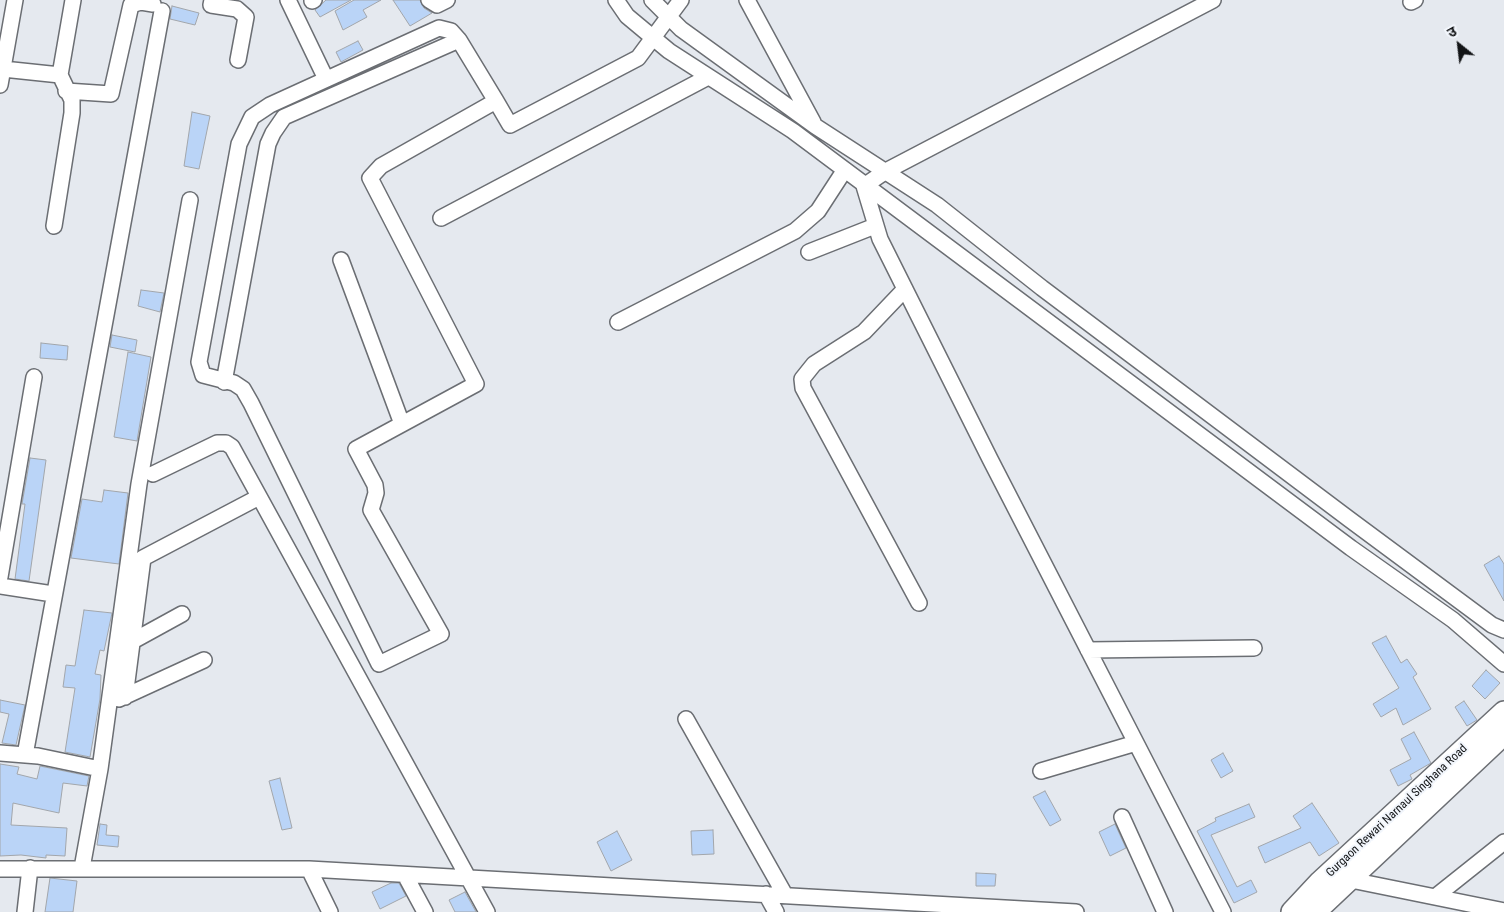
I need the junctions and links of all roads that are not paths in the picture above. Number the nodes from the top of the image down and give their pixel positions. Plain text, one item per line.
1 (15, 0) edge
2 (73, 0) edge
3 (212, 0) edge
4 (288, 0) edge
5 (429, 0) edge
6 (447, 0) edge
7 (616, 0) edge
8 (652, 0) edge
9 (680, 0) edge
10 (747, 0) edge
11 (1213, 0) edge
12 (669, 17) junction
13 (653, 38) junction
14 (459, 40) junction
15 (238, 60) dead end
16 (3, 69) junction
17 (60, 75) junction
18 (708, 77) junction
19 (326, 79) junction
20 (0, 85) edge
21 (66, 91) junction
22 (496, 101) junction
23 (815, 126) junction
24 (815, 148) junction
25 (844, 171) junction
26 (886, 171) junction
27 (864, 186) junction
28 (190, 200) dead end
29 (440, 218) dead end
30 (54, 226) dead end
31 (875, 226) junction
32 (809, 252) dead end
33 (341, 260) dead end
34 (905, 289) junction
35 (618, 322) dead end
36 (34, 376) dead end
37 (224, 382) junction
38 (402, 424) junction
39 (153, 474) dead end
40 (259, 497) junction
41 (0, 578) edge
42 (0, 586) edge
43 (53, 594) junction
44 (919, 603) dead end
45 (182, 614) dead end
46 (1500, 628) edge
47 (131, 642) junction
48 (1254, 648) dead end
49 (1488, 648) junction
50 (1088, 650) junction
51 (204, 660) dead end
52 (1504, 664) edge
53 (1504, 712) edge
54 (686, 720) dead end
55 (1504, 734) edge
56 (1136, 742) junction
57 (0, 753) edge
58 (25, 755) junction
59 (100, 769) junction
60 (1041, 771) dead end
61 (1122, 817) dead end
62 (1504, 842) edge
63 (30, 868) junction
64 (82, 868) junction
65 (0, 869) edge
66 (309, 869) junction
67 (405, 875) junction
68 (467, 879) junction
69 (1350, 880) junction
70 (766, 894) junction
71 (785, 895) junction
72 (1435, 897) junction
73 (324, 910) edge
74 (1504, 911) edge
75 (25, 912) edge
76 (425, 912) edge
77 (487, 912) edge
78 (776, 912) edge
79 (1076, 912) edge
80 (1165, 912) edge
81 (1223, 912) edge
82 (1292, 912) edge
83 (1315, 912) edge

1 - 16 street
2 - 17 street
3 - 15 street
4 - 19 street
5 - 6 street
7 - 13 street
8 - 12 street
9 - 12 street
10 - 23 street
11 - 26 street
12 - 13 street
12 - 23 street
13 - 18 street
13 - 22 street
14 - 19 street
14 - 22 street
14 - 37 street
16 - 17 street
16 - 20 street
17 - 21 street
18 - 24 street
18 - 29 street
19 - 37 street
21 - 30 street
21 - 43 street
22 - 38 street
23 - 24 street
23 - 26 street
24 - 25 street
25 - 27 street
25 - 35 street
26 - 27 street
26 - 46 street
27 - 31 street
27 - 49 street
28 - 59 street
31 - 32 street
31 - 34 street
33 - 38 street
34 - 44 street
34 - 50 street
36 - 41 street
37 - 38 street
39 - 40 street
40 - 47 street
40 - 68 street
42 - 43 street
43 - 58 street
45 - 47 street
46 - 49 street
47 - 51 street
48 - 50 street
49 - 52 street
50 - 56 street
53 - 82 highway, Gurgaon Rewari Narnaul Singhana Road
54 - 71 street
55 - 69 highway
56 - 60 street
56 - 81 street
57 - 58 street
58 - 59 street
59 - 64 street
61 - 80 street
62 - 72 street
63 - 64 street
63 - 65 street
63 - 75 street
64 - 66 street
66 - 67 street
66 - 73 street
67 - 68 street
67 - 76 street
68 - 70 street
68 - 77 street
69 - 72 street
69 - 83 highway
70 - 71 street
70 - 78 street
71 - 79 street
72 - 74 street

